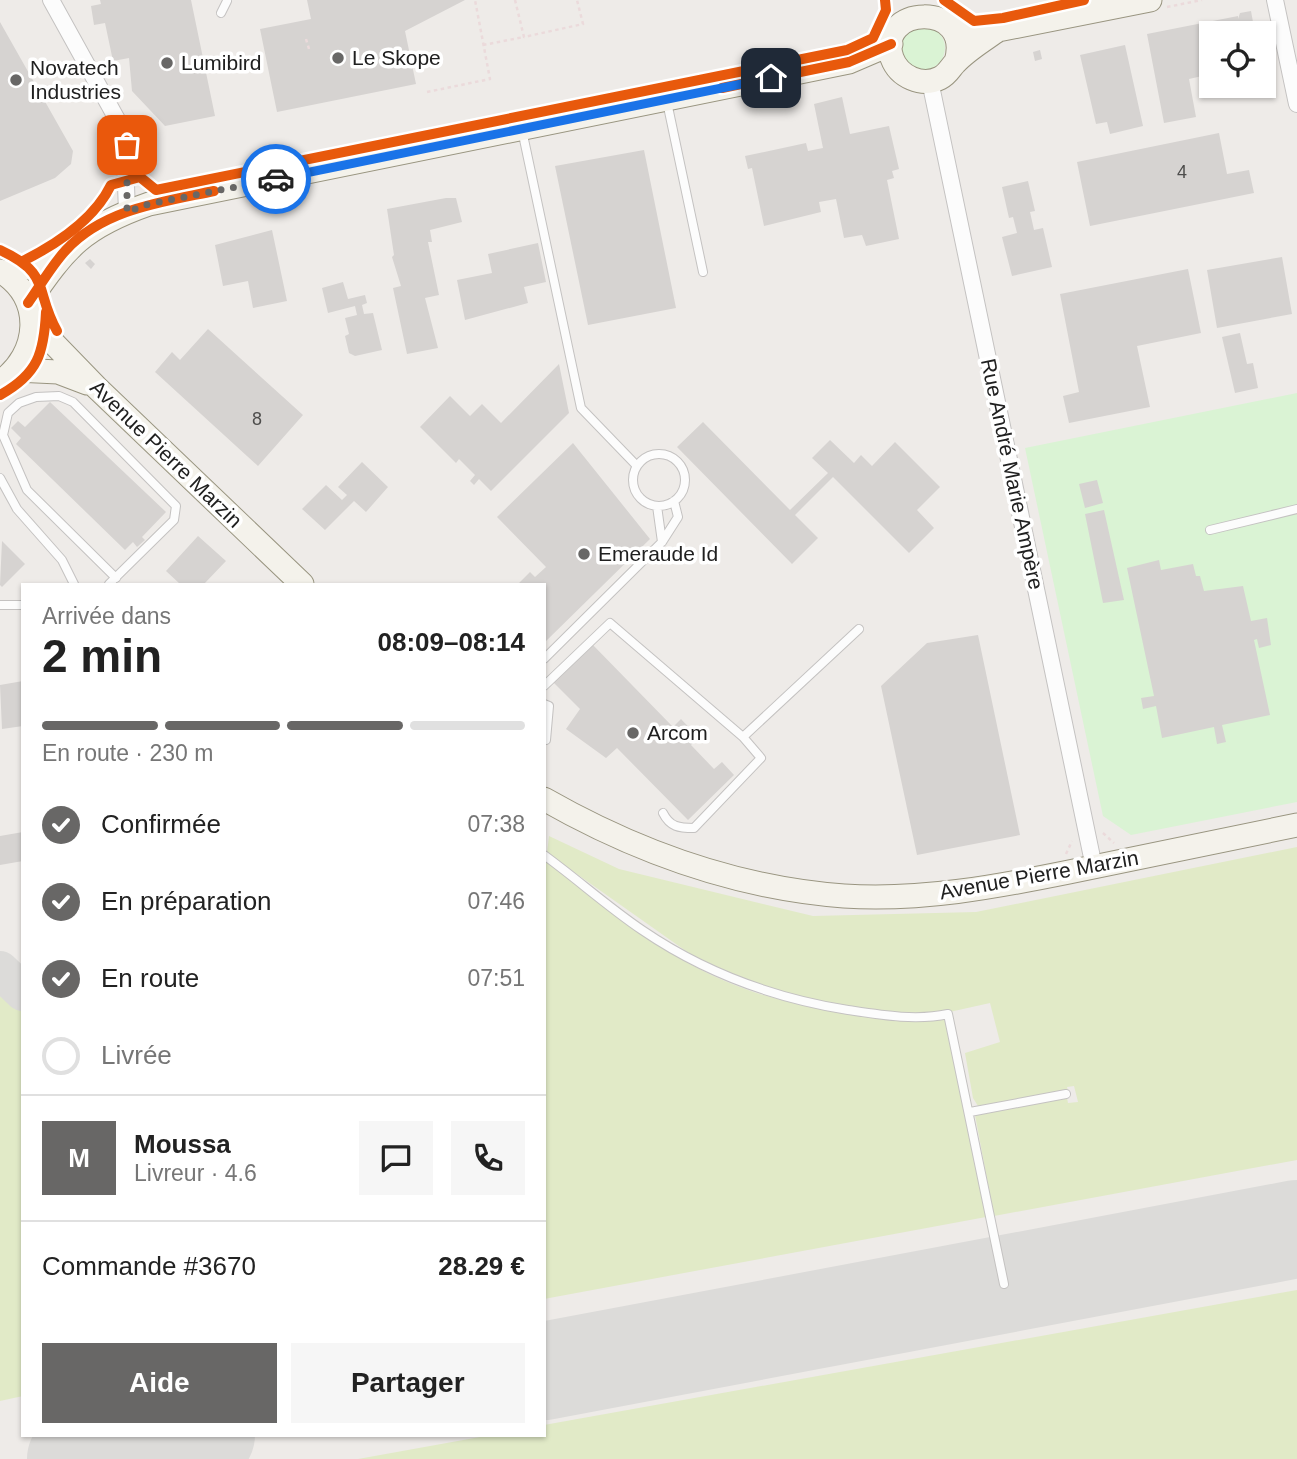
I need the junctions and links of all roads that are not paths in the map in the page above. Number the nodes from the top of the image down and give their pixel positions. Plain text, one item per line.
1 (51, 0) edge
2 (1150, 0) edge
3 (1275, 0) edge
4 (227, 1) edge
5 (221, 13) dead end
6 (950, 24) junction
7 (998, 30) junction
8 (891, 44) junction
9 (849, 62) junction
10 (956, 62) junction
11 (898, 68) junction
12 (930, 81) junction
13 (667, 100) junction
14 (1297, 104) edge
15 (522, 129) junction
16 (127, 212) junction
17 (65, 251) junction
18 (2, 272) edge
19 (703, 272) dead end
20 (30, 312) junction
21 (8, 376) edge
22 (96, 387) junction
23 (637, 466) junction
24 (0, 478) edge
25 (674, 501) junction
26 (657, 506) junction
27 (1297, 509) edge
28 (1210, 530) dead end
29 (662, 542) junction
30 (113, 581) edge
31 (74, 583) edge
32 (301, 583) edge
33 (0, 605) edge
34 (21, 605) edge
35 (859, 629) dead end
36 (546, 657) edge
37 (546, 684) edge
38 (546, 705) edge
39 (743, 737) junction
40 (546, 740) dead end
41 (546, 800) edge
42 (663, 813) dead end
43 (1297, 825) edge
44 (546, 858) edge
45 (1094, 867) junction
46 (1066, 1094) dead end
47 (970, 1112) junction
48 (1004, 1284) dead end

1 - 16 street
2 - 7 street
3 - 14 street
4 - 5 lane
6 - 7 street
6 - 8 street
6 - 10 street
7 - 10 street
8 - 9 street
8 - 11 street
9 - 11 street
9 - 13 street
10 - 12 street
11 - 12 street
12 - 45 street, Rue André Marie Ampère
13 - 15 street
13 - 19 lane
15 - 16 street
15 - 23 lane
16 - 17 street
17 - 18 street
17 - 20 street
18 - 20 street, Avenue Pierre Marzin
20 - 21 street
20 - 22 street, Avenue Pierre Marzin
21 - 22 street
22 - 32 street, Avenue Pierre Marzin
23 - 25 lane
23 - 26 lane
24 - 31 lane
25 - 26 lane
25 - 29 lane
26 - 29 lane
27 - 28 lane
29 - 36 lane
30 - 30 lane
33 - 34 lane
35 - 39 lane
37 - 39 lane
38 - 40 lane
39 - 42 lane
41 - 45 street, Avenue Pierre Marzin
43 - 45 street, Avenue Pierre Marzin
44 - 47 lane
46 - 47 lane
47 - 48 lane

